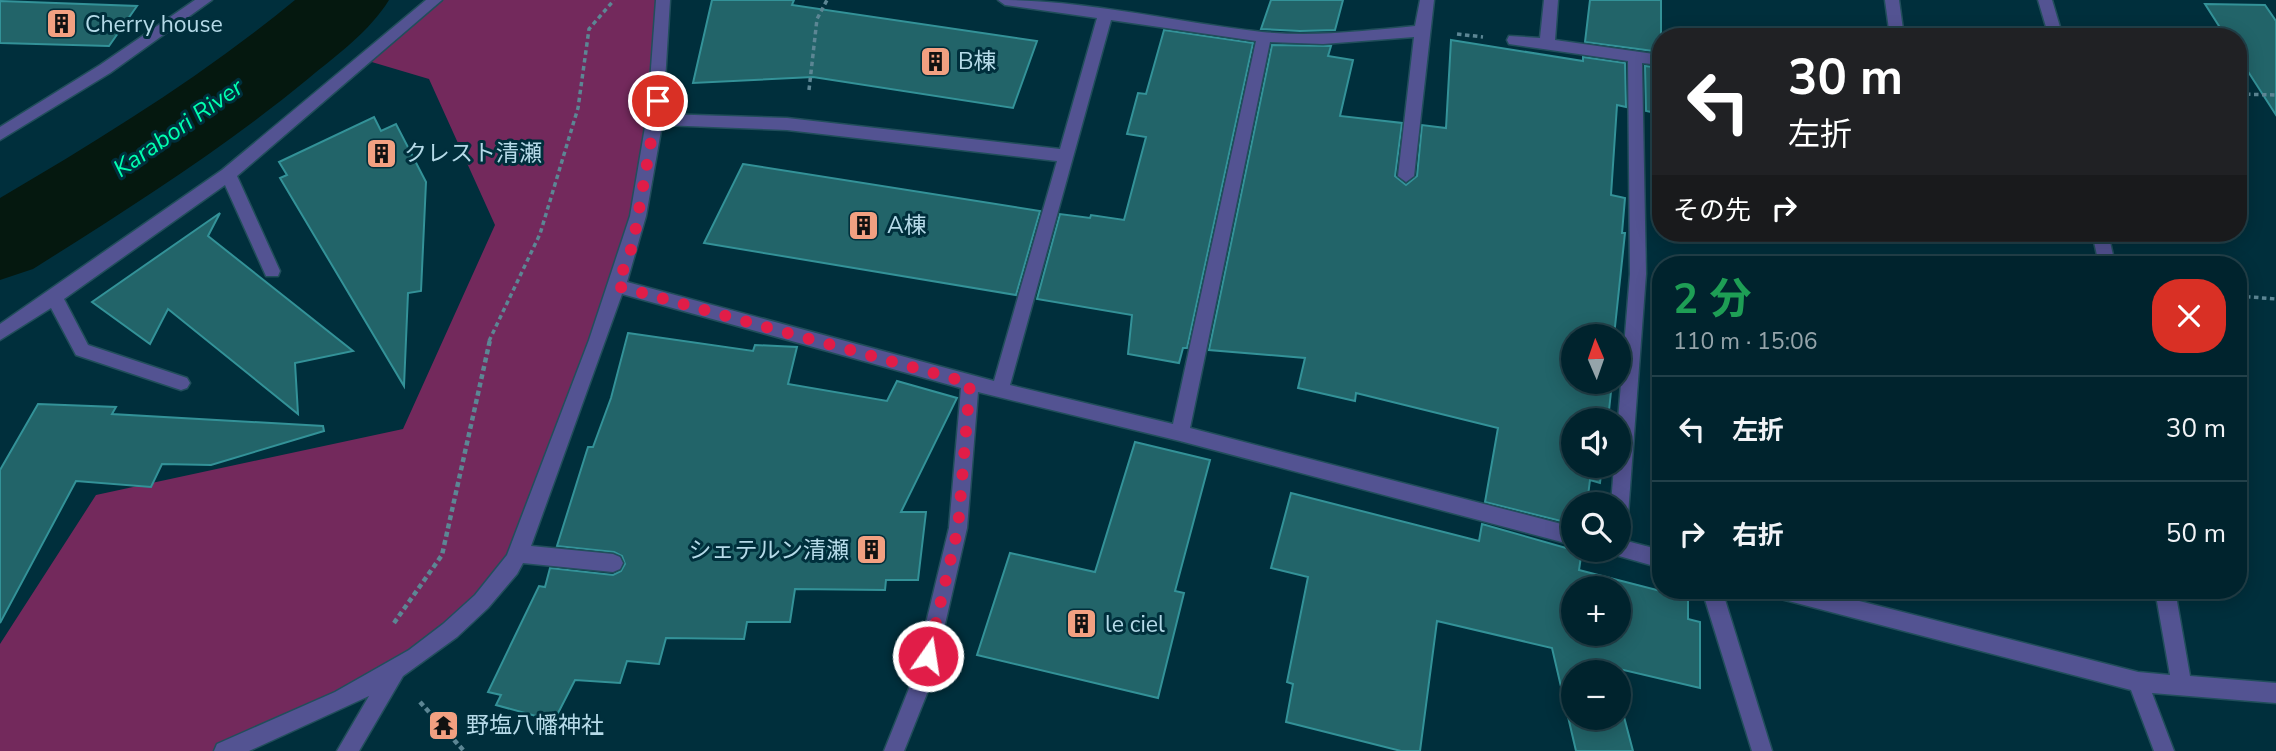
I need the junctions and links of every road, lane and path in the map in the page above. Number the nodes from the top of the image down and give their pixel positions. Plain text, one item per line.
1 (205, 0) edge
2 (435, 0) edge
3 (614, 0) edge
4 (663, 0) edge
5 (827, 0) edge
6 (1005, 0) edge
7 (1427, 0) edge
8 (1551, 0) edge
9 (1892, 0) edge
10 (2045, 0) edge
11 (1105, 16) junction
12 (1896, 28) edge
13 (2053, 28) edge
14 (1422, 31) junction
15 (1265, 37) junction
16 (1514, 40) joint
17 (1547, 44) junction
18 (1635, 56) junction
19 (1652, 59) edge
20 (2247, 94) edge
21 (2276, 95) edge
22 (655, 119) junction
23 (805, 126) junction
24 (0, 134) edge
25 (1066, 156) junction
26 (228, 174) junction
27 (1406, 176) dead end
28 (272, 271) dead end
29 (617, 286) junction
30 (54, 297) junction
31 (2247, 297) edge
32 (2276, 299) edge
33 (0, 333) edge
34 (181, 383) dead end
35 (970, 383) junction
36 (1000, 390) junction
37 (1180, 433) junction
38 (1621, 492) edge
39 (1561, 533) edge
40 (1631, 551) edge
41 (516, 553) junction
42 (1652, 557) edge
43 (613, 563) dead end
44 (1715, 599) edge
45 (1816, 599) edge
46 (2167, 599) edge
47 (394, 674) junction
48 (2138, 682) junction
49 (2182, 686) junction
50 (2276, 693) edge
51 (224, 751) edge
52 (346, 751) edge
53 (464, 751) edge
54 (894, 751) edge
55 (1762, 751) edge
56 (2164, 751) edge

1 - 24 street
2 - 26 street
3 - 47 path
4 - 22 street
5 - 23 path
6 - 11 street
7 - 14 street
8 - 17 street
9 - 12 street
10 - 13 street
11 - 15 street
11 - 25 street
14 - 15 street
14 - 16 path
14 - 27 street
15 - 37 street
16 - 17 street
17 - 18 street
18 - 19 street
18 - 38 street
20 - 21 path
22 - 23 street
22 - 29 street
23 - 25 street
25 - 36 street
26 - 28 street
26 - 30 street
29 - 35 street
29 - 41 street
30 - 33 street
30 - 34 street
31 - 32 path
35 - 36 street
35 - 54 street
36 - 37 street
37 - 39 street
40 - 42 street
41 - 43 street
41 - 47 street
44 - 55 street
45 - 48 street
46 - 49 street
47 - 51 street
47 - 52 street
47 - 53 path
48 - 49 street
48 - 56 street
49 - 50 street

